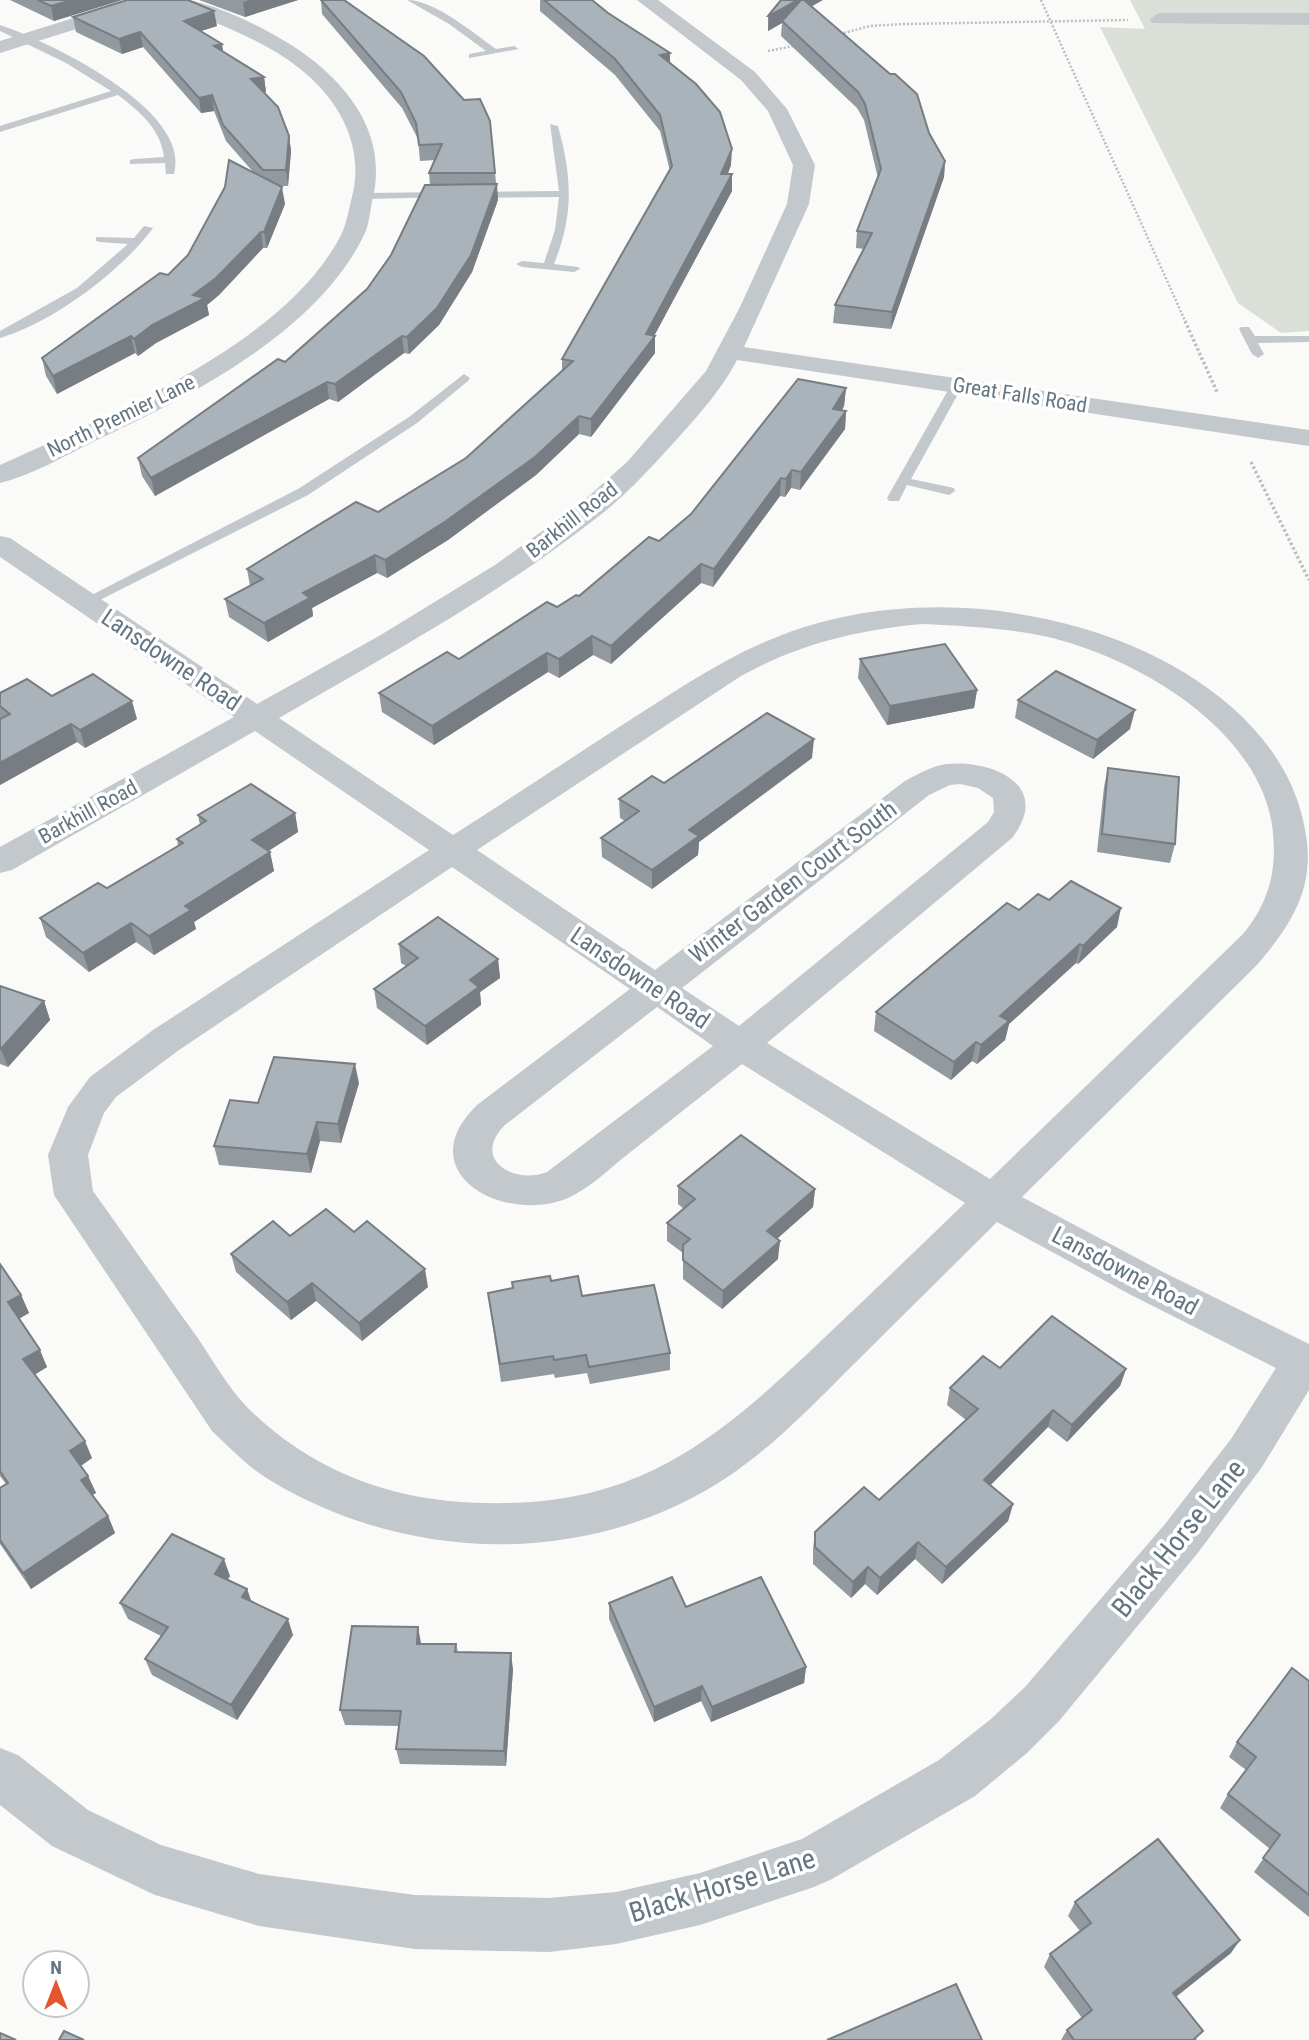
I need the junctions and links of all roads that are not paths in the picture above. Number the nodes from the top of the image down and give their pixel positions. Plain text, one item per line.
1 (150, 0) edge
2 (177, 0) edge
3 (411, 0) edge
4 (648, 0) edge
5 (1159, 19) road end
6 (1309, 19) edge
7 (0, 28) edge
8 (23, 40) junction
9 (0, 47) edge
10 (514, 48) dead end
11 (494, 52) junction
12 (472, 56) dead end
13 (120, 91) junction
14 (553, 126) dead end
15 (0, 129) edge
16 (169, 160) junction
17 (134, 162) dead end
18 (170, 172) dead end
19 (566, 194) junction
20 (452, 195) edge
21 (466, 195) edge
22 (367, 196) junction
23 (148, 228) dead end
24 (100, 239) dead end
25 (138, 242) junction
26 (522, 264) dead end
27 (548, 266) junction
28 (574, 269) dead end
29 (0, 323) edge
30 (13, 329) junction
31 (1245, 329) dead end
32 (0, 335) edge
33 (1251, 340) junction
34 (1309, 340) edge
35 (730, 352) junction
36 (1258, 354) dead end
37 (464, 378) dead end
38 (957, 385) junction
39 (1309, 438) edge
40 (0, 475) edge
41 (905, 481) junction
42 (949, 491) dead end
43 (894, 498) dead end
44 (0, 544) edge
45 (85, 602) junction
46 (256, 718) junction
47 (454, 850) junction
48 (0, 862) edge
49 (655, 988) junction
50 (740, 1045) junction
51 (992, 1200) junction
52 (1306, 1363) edge
53 (0, 1773) edge

1 - 8 street
2 - 22 street, North Premier Lane
3 - 11 lane
4 - 35 street, Barkhill Road
5 - 6 street
7 - 8 lane
8 - 9 street
8 - 13 lane
10 - 11 lane
11 - 12 lane
13 - 15 lane
13 - 16 lane
14 - 19 lane
16 - 17 lane
16 - 18 lane
19 - 21 lane
19 - 27 lane
20 - 22 lane
22 - 40 street, North Premier Lane
23 - 25 lane
24 - 25 lane
25 - 30 lane
26 - 27 lane
27 - 28 lane
29 - 30 lane
30 - 32 lane
31 - 33 lane
33 - 34 lane
33 - 36 lane
35 - 38 street, Great Falls Road
35 - 46 street, Barkhill Road
37 - 45 lane
38 - 39 street, Great Falls Road
38 - 41 lane
41 - 42 lane
41 - 43 lane
44 - 45 street, Lansdowne Road
45 - 46 street, Lansdowne Road
46 - 47 street, Lansdowne Road
46 - 48 street, Barkhill Road
47 - 49 street, Lansdowne Road
47 - 51 street
47 - 51 street
49 - 50 street, Lansdowne Road
49 - 50 street, Winter Garden Court South
49 - 50 street, Winter Garden Court South
50 - 51 street, Lansdowne Road
51 - 52 street, Lansdowne Road
52 - 53 street, Black Horse Lane

